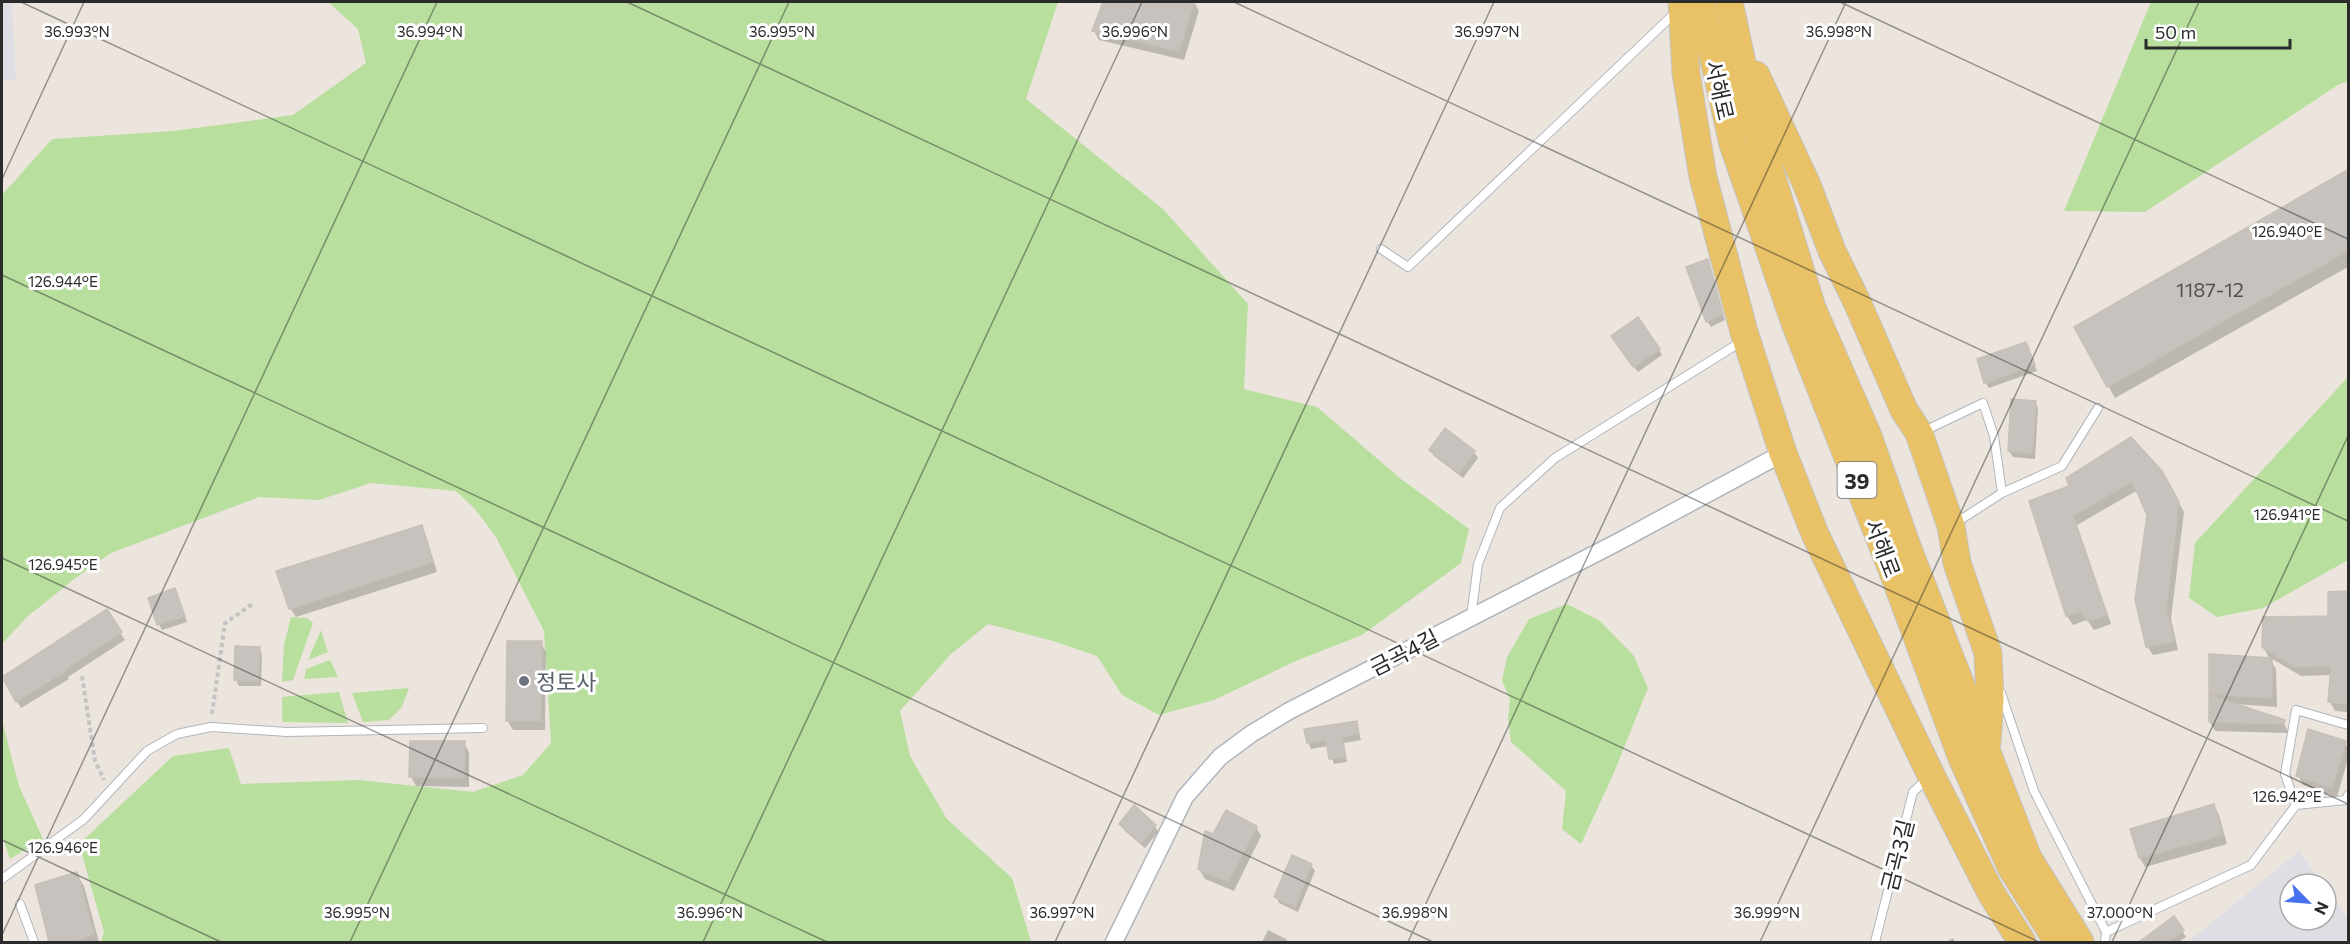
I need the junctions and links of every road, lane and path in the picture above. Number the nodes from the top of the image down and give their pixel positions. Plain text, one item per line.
1 (1729, 2) edge
2 (1688, 3) edge
3 (1737, 36) junction
4 (1381, 249) dead end
5 (1746, 339) junction
6 (2098, 408) dead end
7 (1919, 433) junction
8 (1783, 453) junction
9 (2002, 493) junction
10 (1951, 526) junction
11 (254, 603) dead end
12 (1471, 617) junction
13 (1988, 653) junction
14 (82, 676) dead end
15 (2349, 725) edge
16 (211, 727) junction
17 (483, 728) dead end
18 (1986, 751) junction
19 (1931, 775) junction
20 (109, 791) junction
21 (2349, 795) edge
22 (2296, 805) junction
23 (2, 879) edge
24 (20, 904) dead end
25 (2106, 932) junction
26 (34, 942) edge
27 (1114, 942) edge
28 (1875, 942) edge
29 (2022, 942) edge
30 (2058, 942) edge
31 (2080, 942) edge
32 (2105, 942) edge

1 - 3 main road, 서해로 / 39
2 - 4 lane
2 - 5 main road
2 - 30 main road, 서해로 / 39
3 - 7 main road
3 - 18 main road, 서해로 / 39
5 - 8 main road
5 - 12 lane
6 - 9 lane
7 - 9 lane
7 - 10 main road
8 - 12 street, 금곡4길
8 - 19 main road
9 - 10 lane
10 - 13 main road
11 - 16 path
12 - 27 street, 금곡4길
13 - 18 main road
13 - 25 lane
14 - 20 path
15 - 22 lane
16 - 17 lane
16 - 20 lane
18 - 31 main road, 서해로 / 39
19 - 28 lane, 금곡3길
19 - 29 main road
20 - 23 lane
21 - 22 lane
22 - 25 lane
24 - 26 lane
25 - 32 lane

